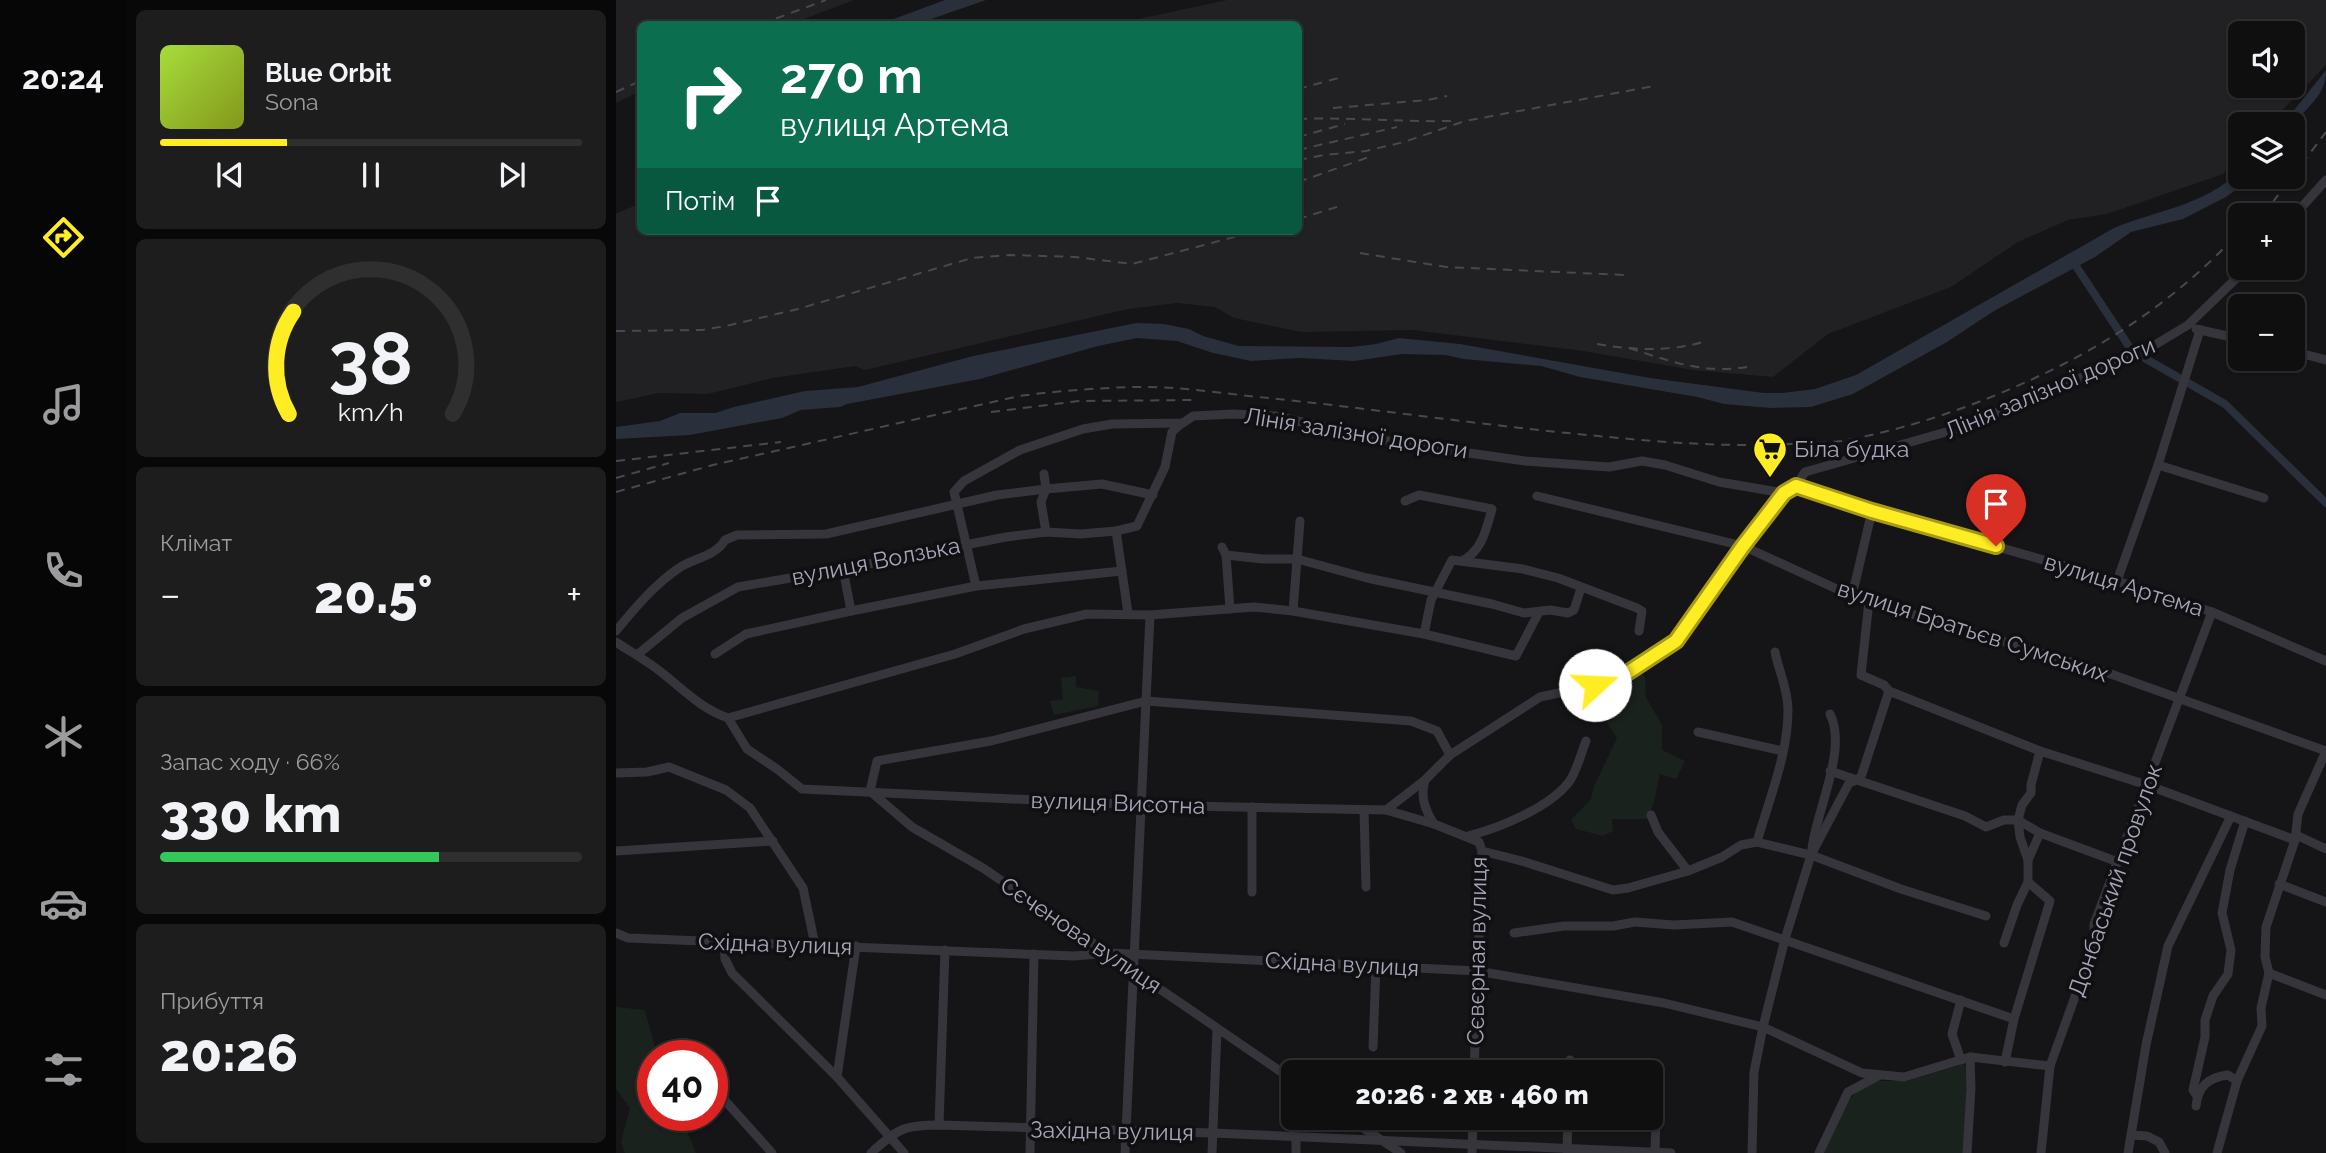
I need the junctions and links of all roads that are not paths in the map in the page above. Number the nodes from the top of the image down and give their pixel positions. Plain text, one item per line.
1 (2326, 180) edge
2 (2305, 203) edge
3 (2235, 280) edge
4 (2188, 325) junction
5 (2200, 330) junction
6 (2228, 337) edge
7 (2305, 354) edge
8 (2326, 360) edge
9 (1183, 423) junction
10 (2158, 465) junction
11 (1044, 474) dead end
12 (1796, 486) junction
13 (1046, 489) junction
14 (1784, 493) junction
15 (1153, 495) junction
16 (1537, 496) dead end
17 (2264, 498) dead end
18 (1405, 501) dead end
19 (956, 504) junction
20 (1872, 511) junction
21 (1300, 521) dead end
22 (1116, 531) junction
23 (1046, 532) junction
24 (967, 544) junction
25 (1743, 546) junction
26 (1297, 559) junction
27 (1460, 562) junction
28 (843, 569) junction
29 (1122, 571) junction
30 (2117, 581) junction
31 (976, 586) junction
32 (1581, 589) junction
33 (1437, 592) junction
34 (1852, 596) junction
35 (1869, 601) junction
36 (1230, 609) junction
37 (851, 611) junction
38 (1293, 611) junction
39 (1539, 612) junction
40 (2213, 612) junction
41 (1128, 613) junction
42 (1150, 615) junction
43 (616, 631) edge
44 (1639, 631) dead end
45 (1424, 634) junction
46 (616, 642) edge
47 (1775, 652) dead end
48 (715, 654) dead end
49 (637, 655) junction
50 (2326, 661) edge
51 (1889, 691) junction
52 (2181, 698) junction
53 (1146, 701) junction
54 (1830, 714) dead end
55 (728, 718) junction
56 (1698, 733) dead end
57 (1586, 741) dead end
58 (1783, 751) junction
59 (2040, 751) junction
60 (2326, 751) edge
61 (1450, 755) junction
62 (1830, 771) junction
63 (616, 773) edge
64 (1859, 779) junction
65 (1425, 780) junction
66 (2147, 785) junction
67 (870, 791) junction
68 (1141, 805) junction
69 (1252, 807) junction
70 (1364, 810) junction
71 (1386, 810) junction
72 (1651, 815) dead end
73 (2231, 816) junction
74 (2018, 820) junction
75 (2245, 821) junction
76 (1434, 824) junction
77 (2040, 833) junction
78 (1468, 836) junction
79 (2296, 837) junction
80 (773, 841) junction
81 (1757, 842) junction
82 (2326, 849) edge
83 (1482, 850) junction
84 (616, 851) edge
85 (1811, 855) junction
86 (2028, 860) junction
87 (2118, 862) junction
88 (1688, 871) junction
89 (2028, 882) junction
90 (2279, 884) junction
91 (1366, 887) dead end
92 (1252, 892) dead end
93 (2326, 902) edge
94 (1986, 916) dead end
95 (616, 933) edge
96 (1514, 933) dead end
97 (1785, 939) junction
98 (724, 942) junction
99 (2004, 943) dead end
100 (815, 945) junction
101 (856, 946) junction
102 (945, 950) junction
103 (1106, 953) junction
104 (1034, 954) junction
105 (1134, 954) junction
106 (1376, 966) junction
107 (1134, 969) junction
108 (1477, 971) junction
109 (2269, 973) junction
110 (2326, 995) edge
111 (1961, 1000) junction
112 (2014, 1018) junction
113 (1763, 1027) junction
114 (1217, 1029) junction
115 (1373, 1047) dead end
116 (1965, 1059) junction
117 (1474, 1060) edge
118 (2005, 1062) junction
119 (2050, 1066) junction
120 (1281, 1072) edge
121 (1880, 1074) junction
122 (837, 1077) junction
123 (2237, 1081) junction
124 (728, 1104) edge
125 (939, 1125) junction
126 (1031, 1129) junction
127 (1364, 1130) edge
128 (1473, 1130) edge
129 (1568, 1130) edge
130 (1656, 1130) edge
131 (1126, 1132) junction
132 (1213, 1133) junction
133 (2130, 1135) junction
134 (890, 1136) junction
135 (1296, 1138) junction
136 (1378, 1140) junction
137 (1472, 1148) edge
138 (1567, 1151) edge
139 (772, 1153) edge
140 (872, 1153) edge
141 (904, 1153) edge
142 (1030, 1153) edge
143 (1125, 1153) edge
144 (1212, 1153) edge
145 (1296, 1153) edge
146 (1380, 1153) edge
147 (1401, 1153) edge
148 (1655, 1153) edge
149 (1671, 1153) edge
150 (1752, 1153) edge
151 (1819, 1153) edge
152 (1967, 1153) edge
153 (2041, 1153) edge
154 (2129, 1153) edge
155 (2165, 1153) edge
156 (2217, 1153) edge

1 - 2 street
3 - 4 street, Лінія залізної дороги
4 - 5 street
4 - 12 street, Лінія залізної дороги
5 - 6 street
5 - 10 street
7 - 8 street
9 - 14 street, Лінія залізної дороги
9 - 15 street
9 - 19 street, Лінія залізної дороги
10 - 17 street
10 - 30 street
11 - 13 street
12 - 14 street, Лінія залізної дороги
12 - 20 street, вулиця Артема
13 - 15 street
13 - 19 street
13 - 23 street
14 - 25 street
15 - 22 street, вулиця Волзька
16 - 25 street, вулиця Братьєв Сумських
18 - 27 street
19 - 24 street
19 - 43 street
20 - 30 street, вулиця Артема
20 - 34 street
21 - 26 street
22 - 23 street, вулиця Волзька
22 - 29 street
23 - 24 street, вулиця Волзька
24 - 28 street, вулиця Волзька
24 - 31 street
25 - 34 street, вулиця Братьєв Сумських
25 - 61 street
26 - 33 street
26 - 36 street
26 - 38 street
27 - 32 street
27 - 33 street
28 - 37 street
28 - 49 street, вулиця Волзька
29 - 31 street
29 - 41 street
30 - 40 street, вулиця Артема
31 - 37 street
32 - 39 street
32 - 44 street
33 - 39 street
33 - 45 street
34 - 35 street, вулиця Братьєв Сумських
35 - 51 street
35 - 52 street, вулиця Братьєв Сумських
36 - 38 street
36 - 42 street
37 - 48 street
38 - 45 street
39 - 45 street
40 - 50 street, вулиця Артема
40 - 52 street, Донбаський провулок
41 - 42 street
41 - 55 street
42 - 53 street
46 - 49 street
47 - 58 street
49 - 55 street
51 - 59 street
51 - 64 street
52 - 60 street, вулиця Братьєв Сумських
52 - 66 street, Донбаський провулок
53 - 61 street
53 - 67 street
53 - 68 street
54 - 62 street
55 - 67 street, вулиця Висотна
56 - 58 street
57 - 78 street
58 - 81 street
59 - 66 street
59 - 74 street
60 - 79 street
61 - 65 street
62 - 64 street
62 - 85 street
63 - 80 street
64 - 74 street
64 - 85 street
65 - 71 street
65 - 76 street
66 - 73 street
66 - 87 street, Донбаський провулок
67 - 68 street, вулиця Висотна
67 - 103 street, Сєченова вулиця
68 - 69 street, вулиця Висотна
68 - 105 street
69 - 70 street, вулиця Висотна
69 - 92 street
70 - 71 street, вулиця Висотна
70 - 91 street
71 - 76 street, Сєвєрная вулиця
72 - 88 street
73 - 75 street
73 - 133 street
74 - 77 street
74 - 86 street
75 - 79 street
75 - 123 street
76 - 78 street, Сєвєрная вулиця
77 - 86 street
77 - 87 street
78 - 83 street, Сєвєрная вулиця
79 - 82 street
79 - 90 street
80 - 84 street
80 - 100 street
81 - 85 street
81 - 88 street
83 - 88 street
83 - 108 street, Сєвєрная вулиця
85 - 94 street
85 - 97 street
86 - 89 street
87 - 119 street, Донбаський провулок
89 - 99 street
89 - 112 street
90 - 93 street
90 - 109 street
95 - 98 street, Східна вулиця
96 - 97 street
97 - 111 street
97 - 113 street
98 - 100 street, Східна вулиця
98 - 122 street
100 - 101 street, Східна вулиця
101 - 102 street, Східна вулиця
101 - 122 street
102 - 104 street, Східна вулиця
102 - 125 street
103 - 104 street, Східна вулиця
103 - 105 street, Східна вулиця
103 - 107 street, Сєченова вулиця
104 - 126 street
105 - 106 street, Східна вулиця
105 - 107 street
106 - 108 street, Східна вулиця
106 - 115 street
107 - 114 street, Сєченова вулиця
107 - 131 street
108 - 113 street, Східна вулиця
108 - 117 street, Сєвєрная вулиця
109 - 110 street
109 - 123 street
111 - 112 street
111 - 116 street
112 - 118 street
113 - 121 street, Східна вулиця
113 - 150 street
114 - 120 street, Сєченова вулиця
114 - 132 street
116 - 118 street, Східна вулиця
116 - 121 street, Східна вулиця
116 - 152 street
118 - 119 street, Східна вулиця
119 - 153 street, Донбаський провулок
121 - 151 street
122 - 134 street
123 - 156 street
124 - 139 street
125 - 126 street, Західна вулиця
125 - 134 street, Західна вулиця
126 - 131 street, Західна вулиця
126 - 142 street
127 - 136 street
128 - 137 street
129 - 138 street
130 - 148 street
131 - 132 street, Західна вулиця
131 - 143 street
132 - 135 street, Західна вулиця
132 - 144 street
133 - 154 street
133 - 155 street
134 - 140 street
134 - 141 street
135 - 136 street, Західна вулиця
135 - 145 street
136 - 137 street, Західна вулиця
136 - 146 street
136 - 147 street
137 - 138 street, Західна вулиця
138 - 148 street, Західна вулиця
148 - 149 street, Західна вулиця

